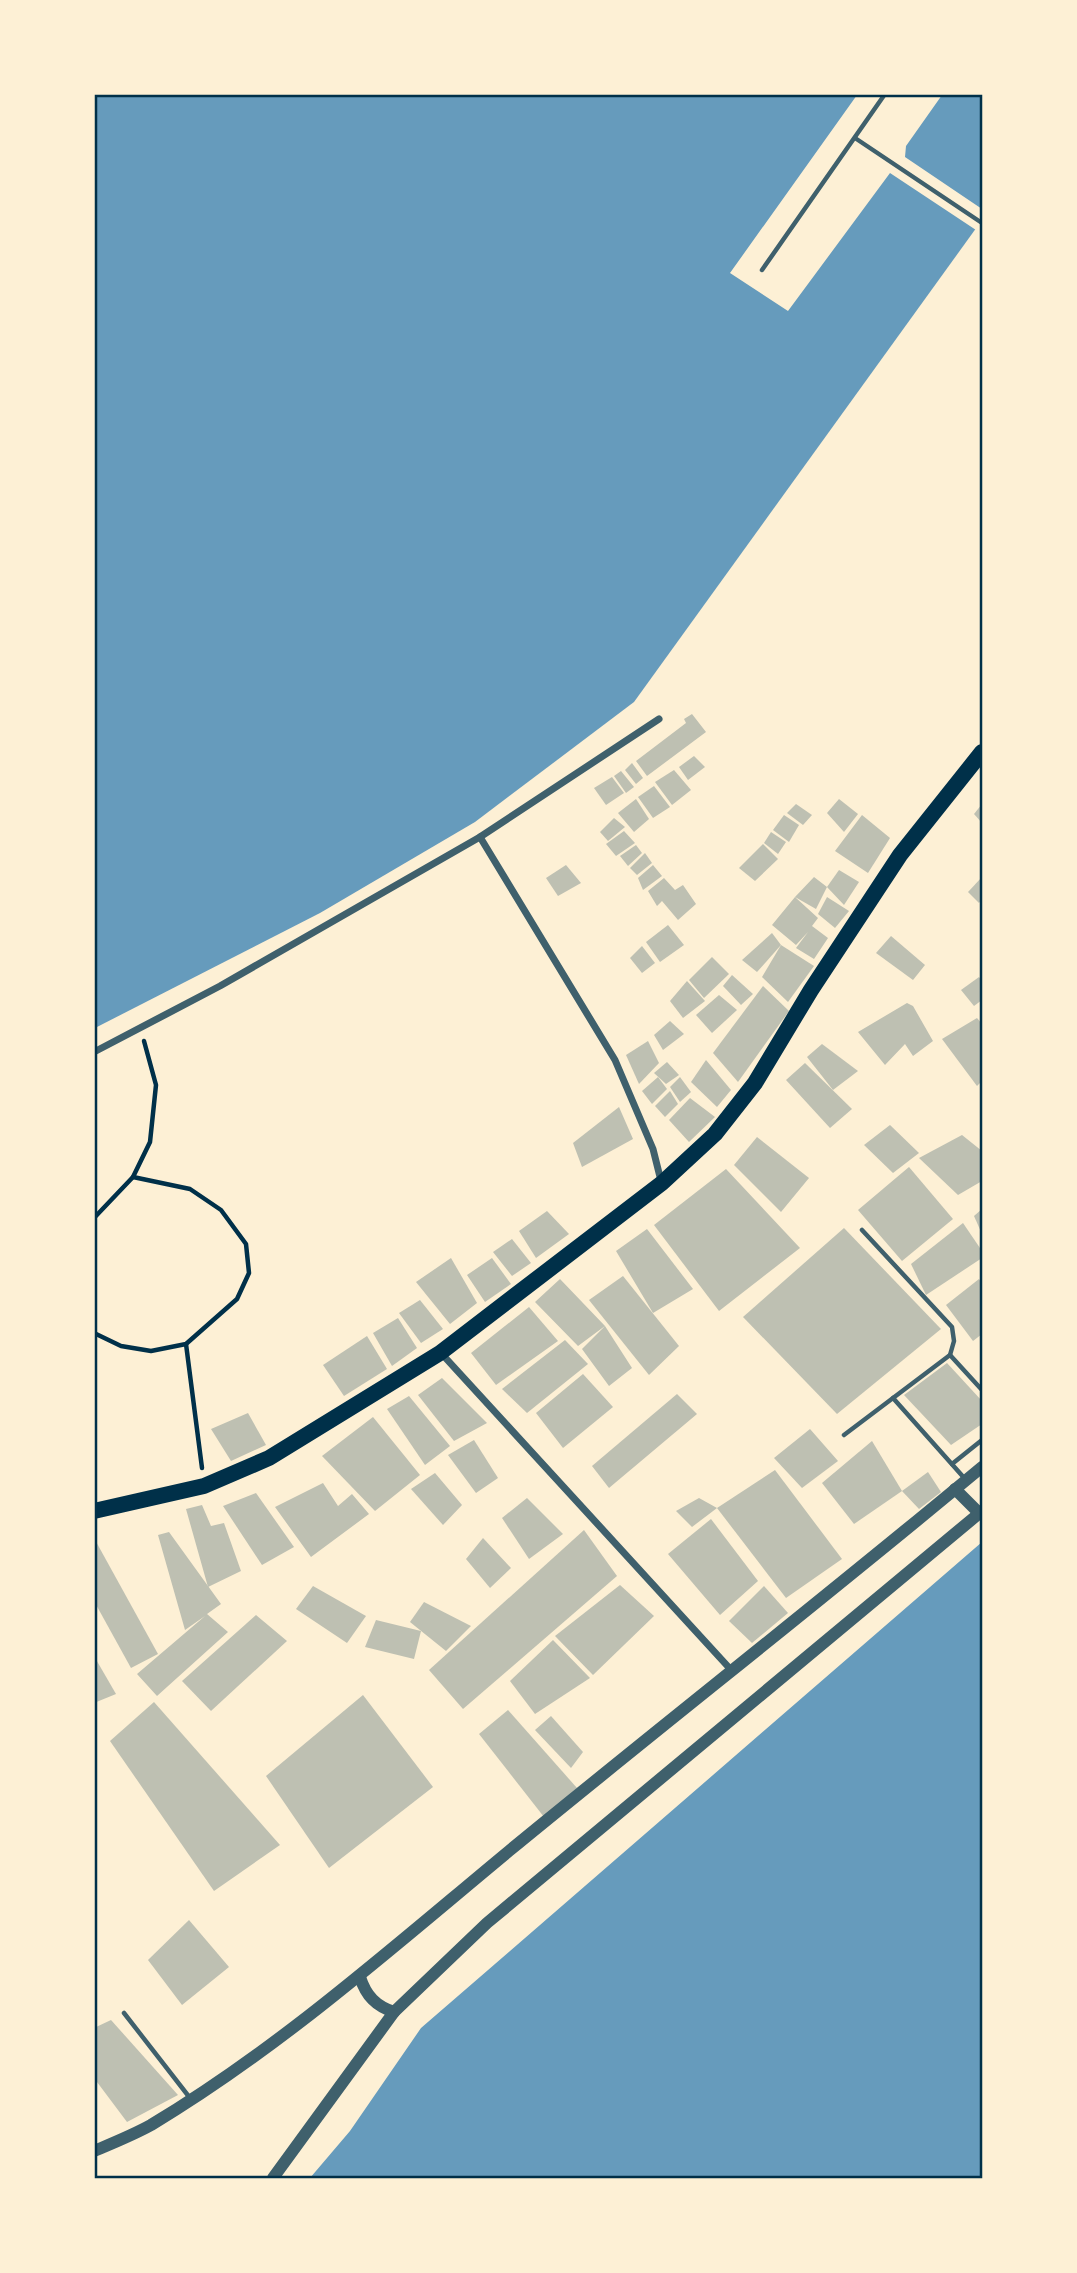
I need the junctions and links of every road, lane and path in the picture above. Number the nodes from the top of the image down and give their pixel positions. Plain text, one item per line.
1 (885, 94) edge
2 (855, 138) junction
3 (982, 223) edge
4 (762, 270) dead end
5 (659, 719) dead end
6 (982, 752) edge
7 (480, 836) junction
8 (141, 1028) junction
9 (94, 1052) edge
10 (133, 1177) junction
11 (662, 1183) junction
12 (94, 1218) edge
13 (862, 1230) dead end
14 (94, 1333) edge
15 (186, 1344) junction
16 (440, 1353) junction
17 (950, 1355) junction
18 (982, 1390) edge
19 (893, 1398) junction
20 (844, 1435) dead end
21 (982, 1440) edge
22 (952, 1464) junction
23 (982, 1467) edge
24 (966, 1480) junction
25 (204, 1486) junction
26 (955, 1489) junction
27 (94, 1511) edge
28 (981, 1512) edge
29 (733, 1672) junction
30 (360, 1977) junction
31 (394, 2012) junction
32 (124, 2013) dead end
33 (191, 2099) junction
34 (94, 2151) edge
35 (273, 2179) edge

1 - 2 lane
2 - 3 lane
2 - 4 lane
5 - 7 street
6 - 11 highway
7 - 8 street
7 - 11 street
8 - 9 street
8 - 10 path
10 - 12 path
10 - 15 path
11 - 16 highway
13 - 17 lane
14 - 15 path
15 - 25 path
16 - 25 highway
16 - 29 street
17 - 18 lane
17 - 19 lane
19 - 20 lane
19 - 22 lane
21 - 22 lane
22 - 24 lane
23 - 24 street
24 - 26 street
25 - 27 highway
26 - 28 street
26 - 29 street
28 - 31 street
29 - 30 street
30 - 31 street
30 - 33 street
31 - 35 street
32 - 33 lane
33 - 34 street

